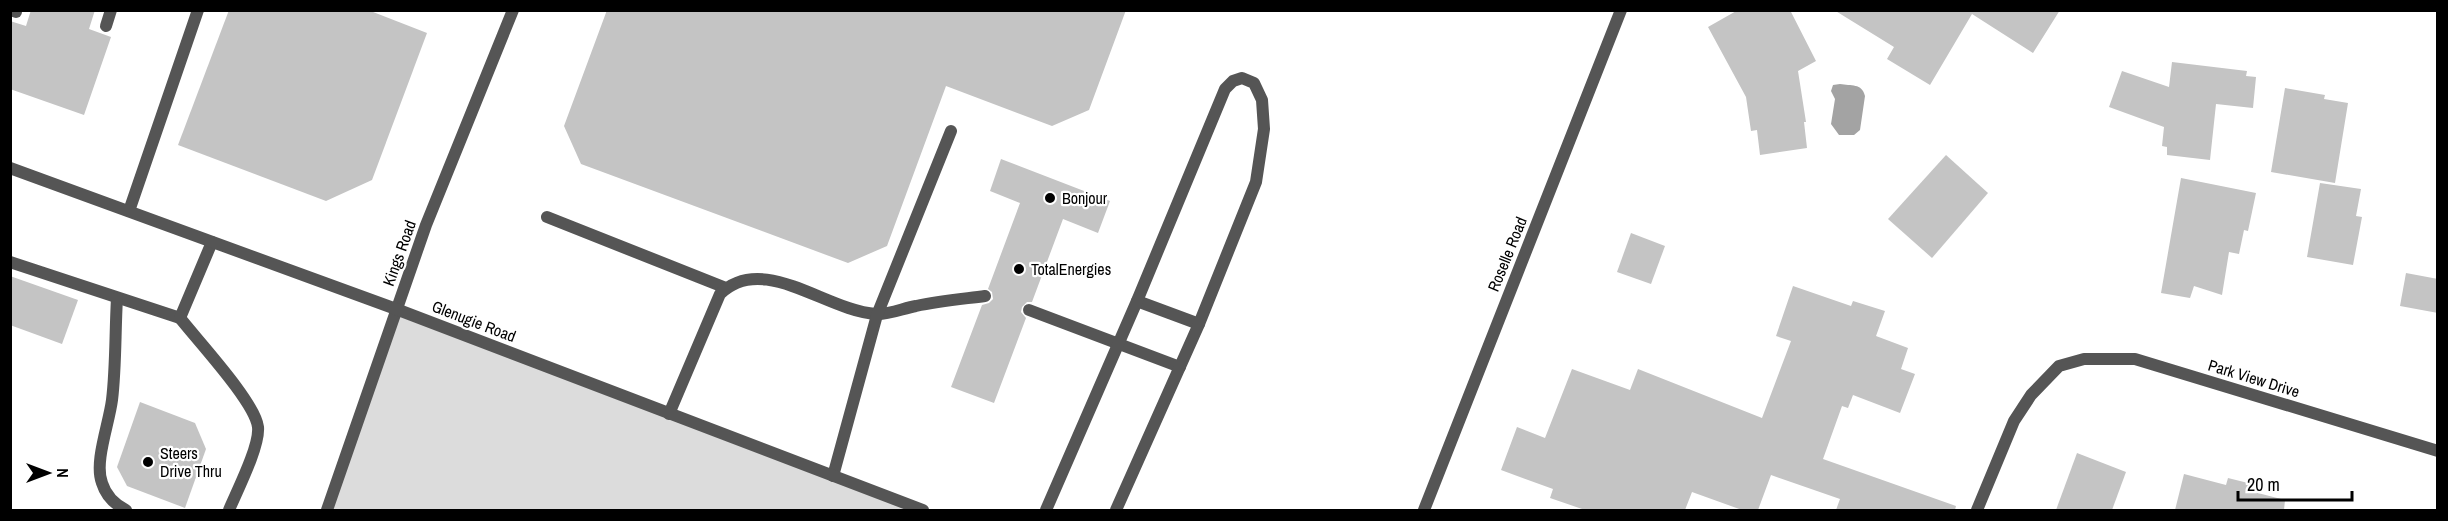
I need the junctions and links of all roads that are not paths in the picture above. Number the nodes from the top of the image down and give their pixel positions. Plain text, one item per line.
1 (111, 10) edge
2 (198, 10) edge
3 (513, 10) edge
4 (1621, 10) edge
5 (106, 26) dead end
6 (951, 131) dead end
7 (10, 168) edge
8 (129, 211) junction
9 (546, 217) dead end
10 (212, 242) junction
11 (10, 262) edge
12 (726, 288) junction
13 (985, 296) dead end
14 (117, 298) junction
15 (1137, 301) junction
16 (396, 309) junction
17 (1029, 310) dead end
18 (877, 315) junction
19 (180, 318) junction
20 (1199, 324) junction
21 (1119, 343) junction
22 (1180, 368) junction
23 (669, 414) junction
24 (2438, 452) edge
25 (833, 477) junction
26 (126, 510) edge
27 (229, 510) edge
28 (327, 510) edge
29 (917, 510) edge
30 (1046, 510) edge
31 (1116, 510) edge
32 (1424, 510) edge
33 (1977, 510) edge

1 - 5 street
2 - 8 street
3 - 16 street, Kings Road
4 - 32 street, Roselle Road
6 - 18 street
7 - 8 street, Glenugie Road
8 - 10 street, Glenugie Road
9 - 12 street
10 - 16 street, Glenugie Road
10 - 19 street
11 - 14 street
12 - 18 street
12 - 23 street
13 - 18 street
14 - 19 street
14 - 26 street
15 - 20 street
15 - 20 street
15 - 21 street
16 - 23 street, Glenugie Road
16 - 28 street, Kings Road
17 - 21 street
18 - 25 street
19 - 27 street
20 - 22 street
21 - 22 street
21 - 30 street
22 - 31 street
23 - 25 street, Glenugie Road
24 - 33 street, Park View Drive
25 - 29 street, Glenugie Road

